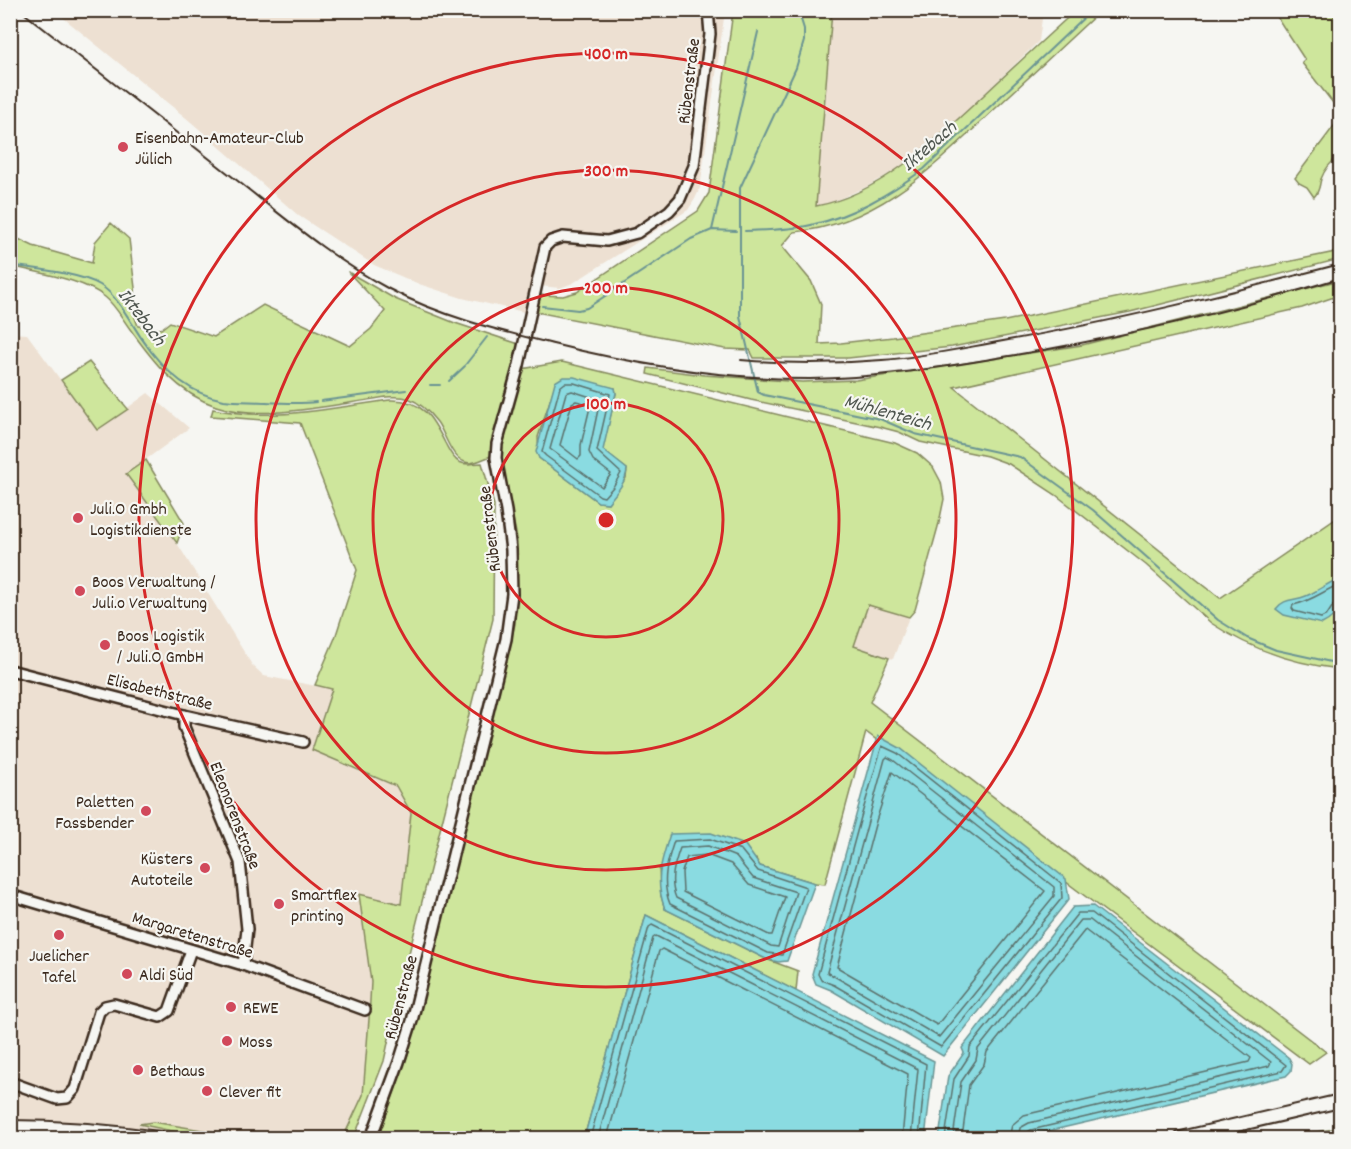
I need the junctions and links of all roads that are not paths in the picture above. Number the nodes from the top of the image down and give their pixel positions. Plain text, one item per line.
1 (708, 10) edge
2 (10, 670) edge
3 (184, 715) junction
4 (303, 742) dead end
5 (10, 895) edge
6 (191, 950) junction
7 (243, 966) junction
8 (365, 1010) dead end
9 (10, 1082) edge
10 (1341, 1101) edge
11 (10, 1127) edge
12 (158, 1138) edge
13 (370, 1138) edge
14 (1181, 1138) edge

1 - 13 street, Rübenstraße
2 - 3 street, Elisabethstraße
3 - 4 street, Elisabethstraße
3 - 7 street, Eleonorenstraße
5 - 6 street, Margaretenstraße
6 - 7 street, Margaretenstraße
6 - 9 street
7 - 8 street, Margaretenstraße
10 - 14 main road
11 - 12 main road

